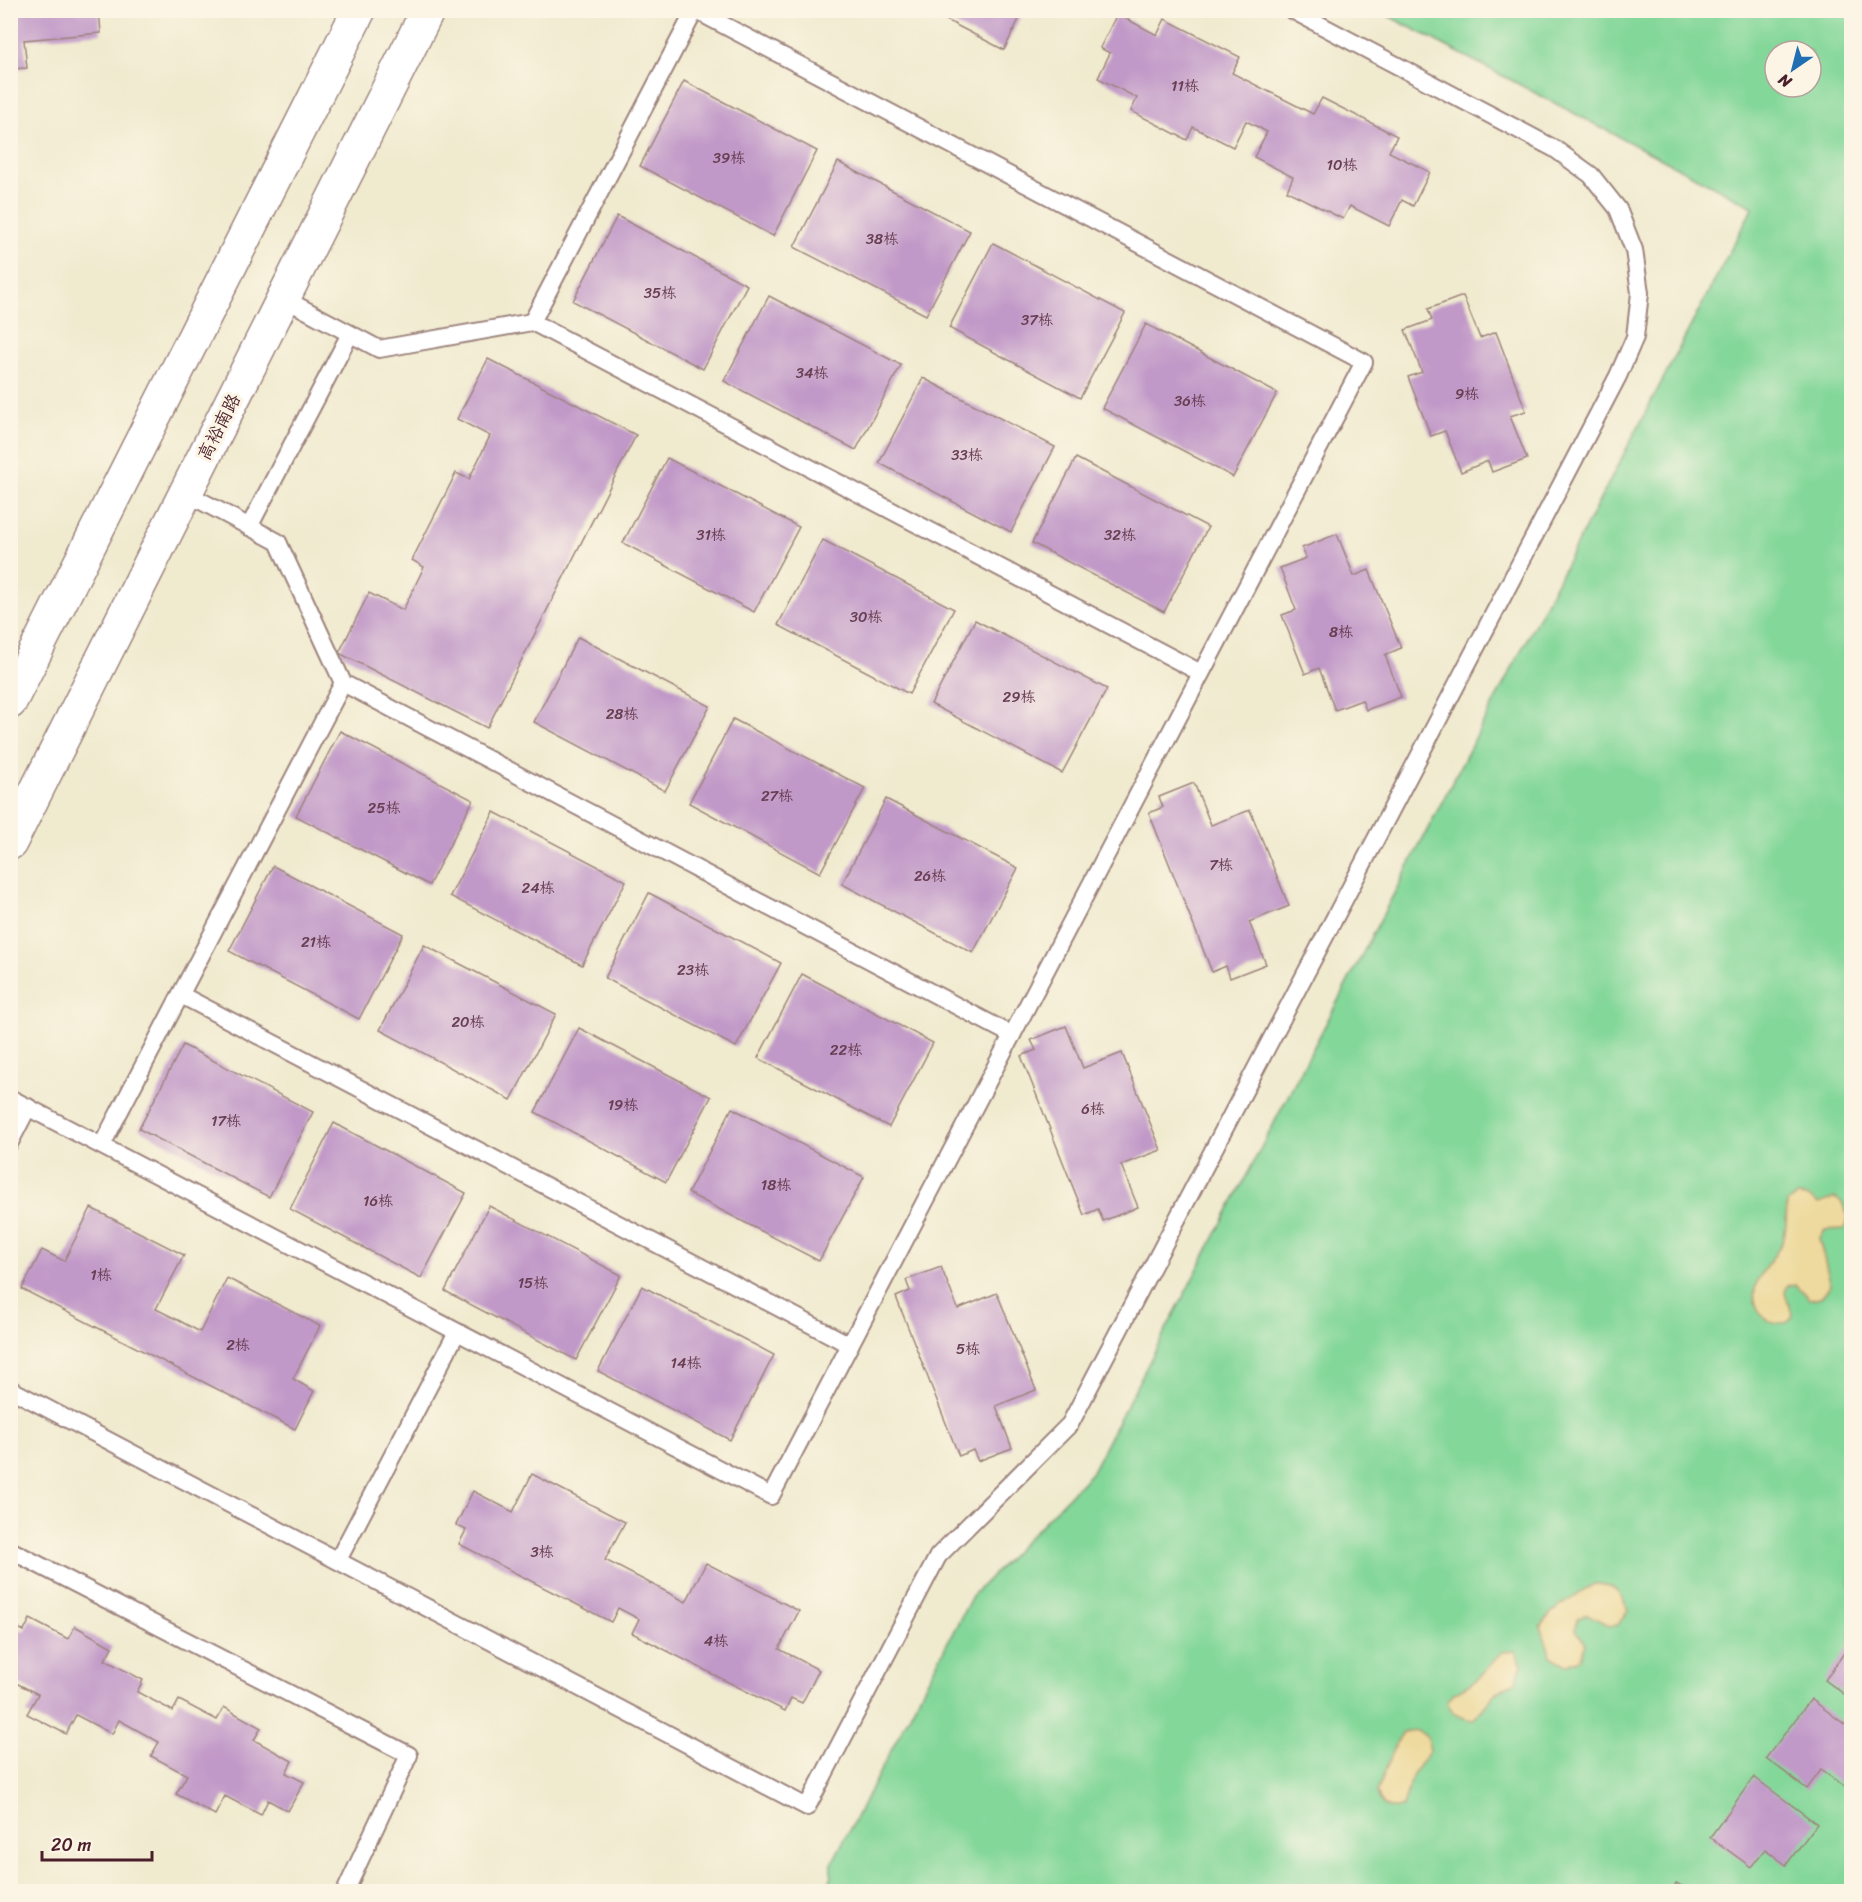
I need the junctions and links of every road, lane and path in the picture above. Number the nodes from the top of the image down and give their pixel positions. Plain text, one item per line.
1 (359, 10) edge
2 (428, 10) edge
3 (695, 10) edge
4 (1292, 10) edge
5 (283, 298) junction
6 (532, 322) junction
7 (350, 333) junction
8 (186, 493) junction
9 (249, 526) junction
10 (1201, 673) junction
11 (343, 683) junction
12 (10, 702) edge
13 (10, 843) edge
14 (181, 994) junction
15 (1012, 1035) junction
16 (10, 1098) edge
17 (28, 1107) junction
18 (10, 1142) edge
19 (102, 1145) junction
20 (457, 1332) junction
21 (850, 1345) junction
22 (10, 1389) edge
23 (10, 1550) edge
24 (338, 1560) junction
25 (345, 1892) edge

1 - 12 street
2 - 5 street, 高裕南路
3 - 6 lane
3 - 10 lane
4 - 24 lane
5 - 7 lane
5 - 8 street, 高裕南路
6 - 7 lane
6 - 10 lane
7 - 9 lane
8 - 9 lane
8 - 13 street, 高裕南路
9 - 11 lane
10 - 15 lane
11 - 14 lane
11 - 15 lane
14 - 19 lane
14 - 21 lane
15 - 21 lane
16 - 17 lane
17 - 18 lane
17 - 19 lane
19 - 20 lane
20 - 21 lane
20 - 24 lane
22 - 24 lane
23 - 25 lane

